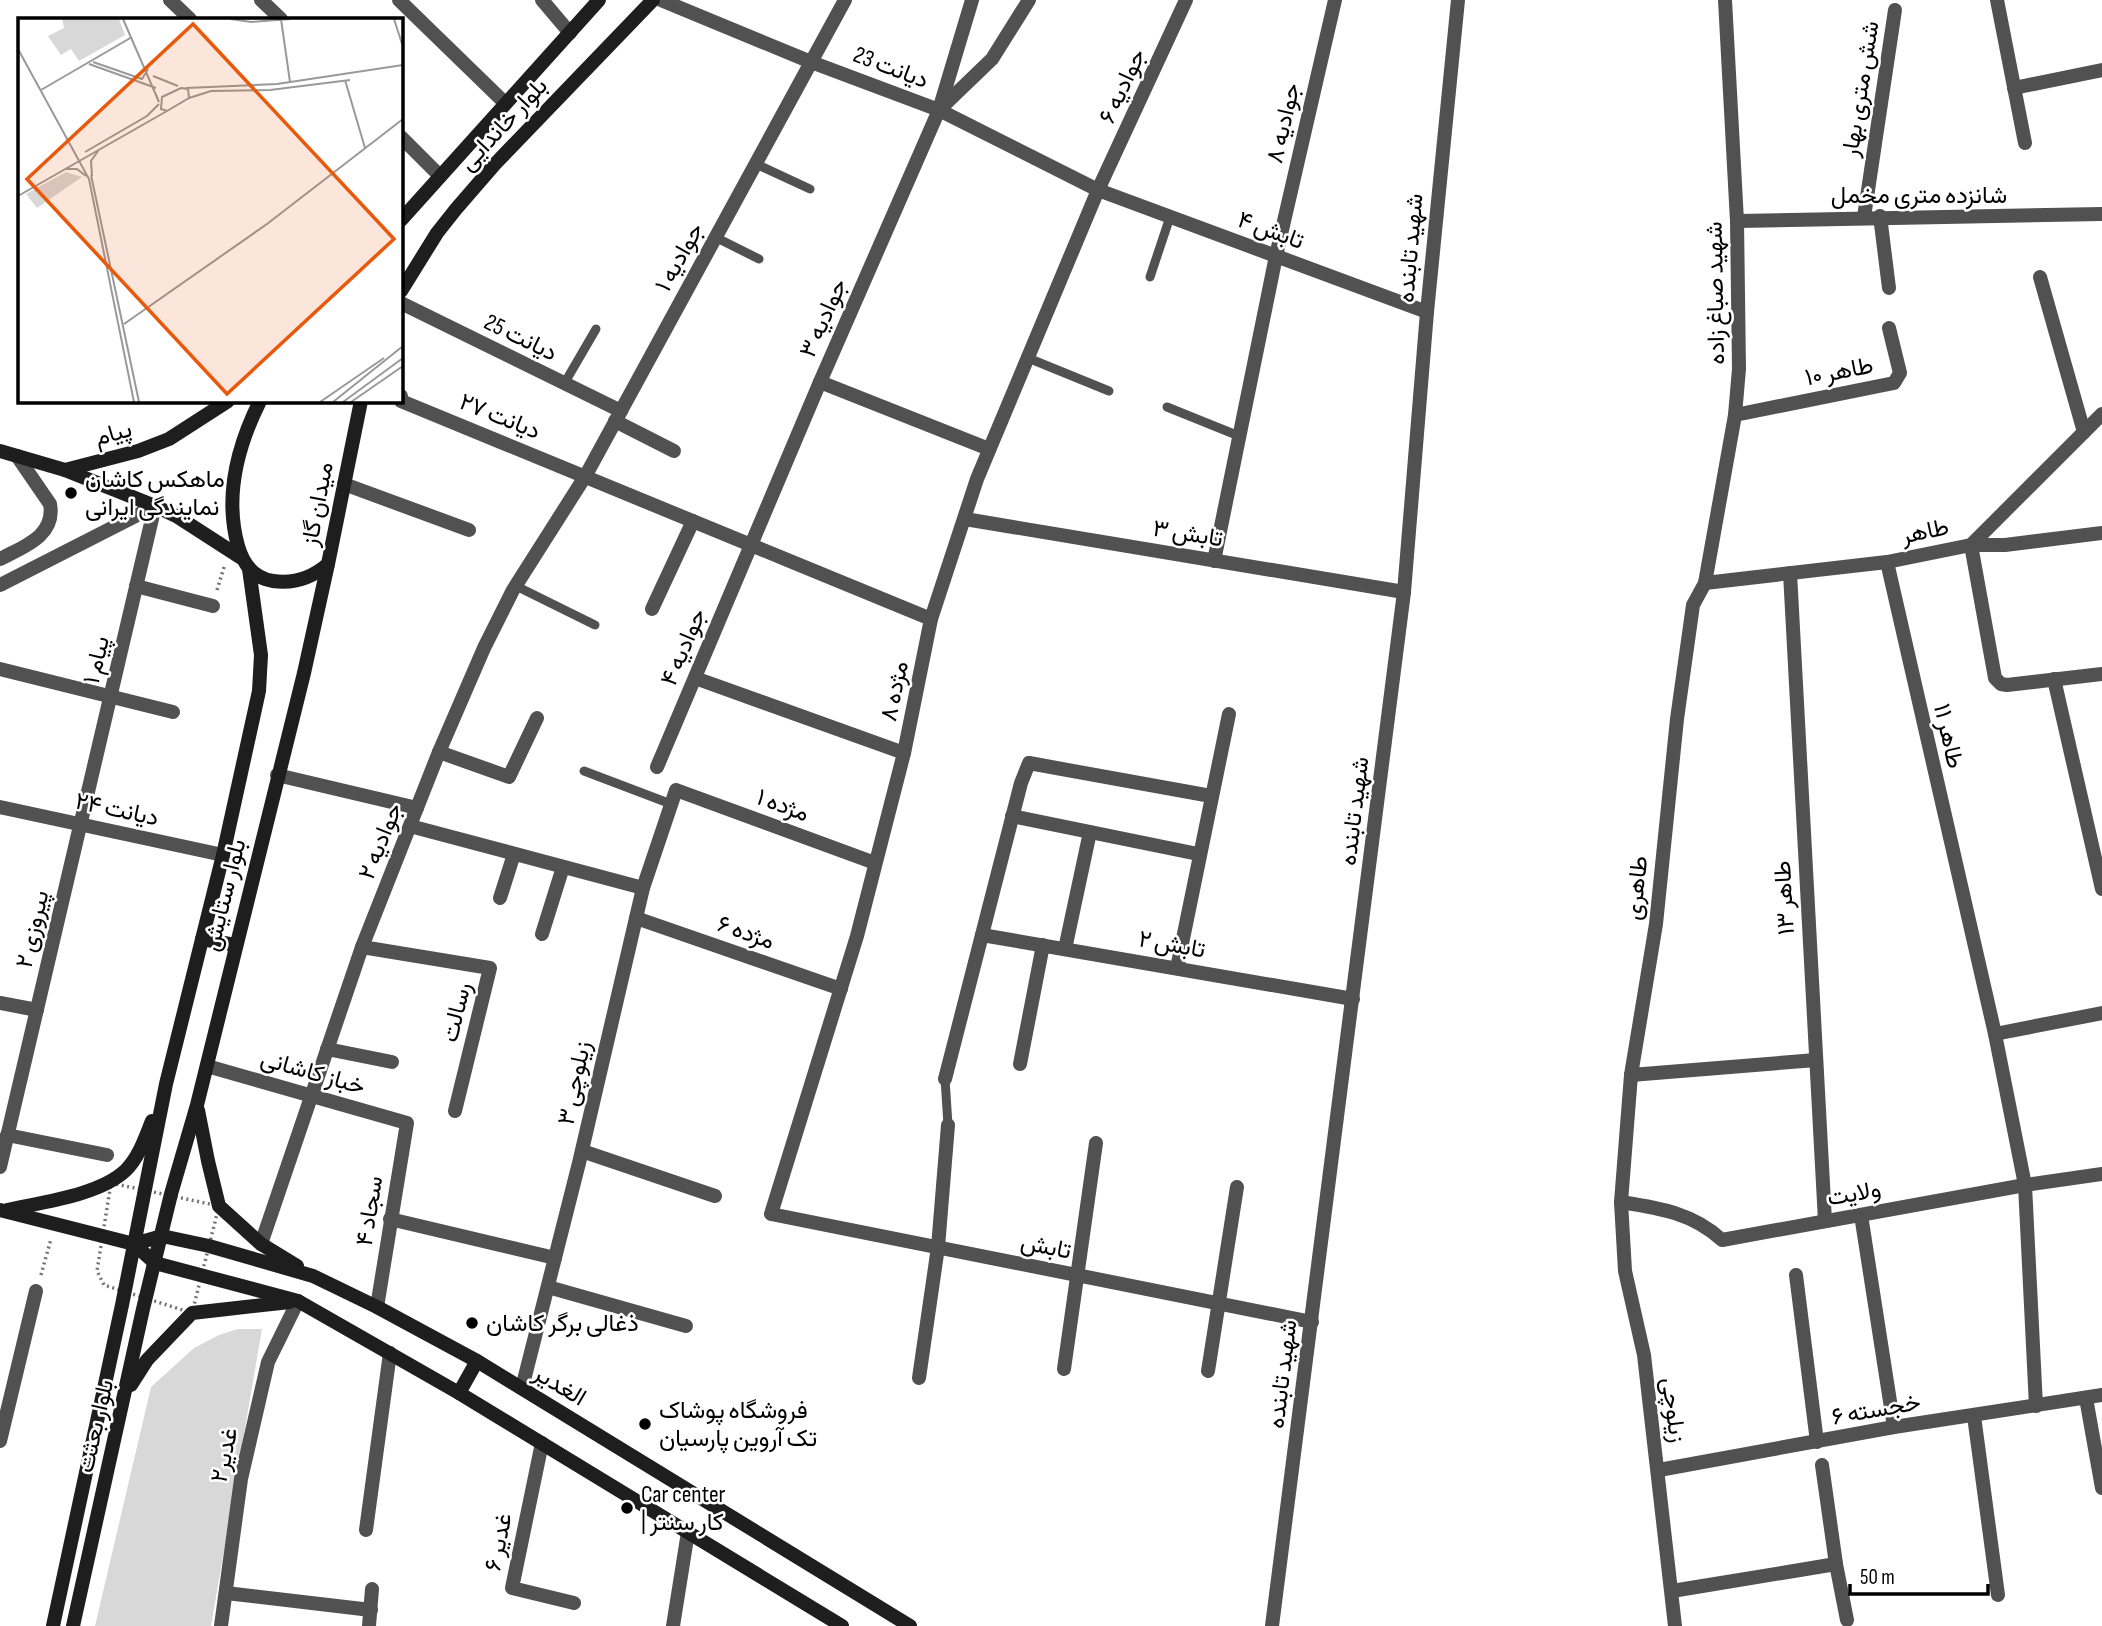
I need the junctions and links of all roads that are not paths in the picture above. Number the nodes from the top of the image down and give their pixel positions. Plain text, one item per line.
1 (170, 0) edge
2 (261, 0) edge
3 (399, 0) edge
4 (541, 0) edge
5 (599, 0) edge
6 (653, 0) edge
7 (661, 0) edge
8 (845, 0) edge
9 (972, 0) edge
10 (1029, 0) edge
11 (1186, 0) edge
12 (1335, 0) edge
13 (1458, 0) edge
14 (1725, 0) edge
15 (1997, 0) edge
16 (1895, 10) dead end
17 (189, 18) edge
18 (280, 18) edge
19 (570, 33) junction
20 (811, 62) junction
21 (2102, 70) edge
22 (2014, 88) junction
23 (505, 103) junction
24 (939, 110) junction
25 (402, 138) edge
26 (2025, 143) dead end
27 (755, 164) junction
28 (440, 176) junction
29 (810, 189) dead end
30 (1098, 190) junction
31 (2102, 214) edge
32 (1880, 216) junction
33 (1170, 217) junction
34 (1864, 217) junction
35 (402, 219) edge
36 (1737, 221) junction
37 (715, 237) junction
38 (1276, 256) junction
39 (759, 260) dead end
40 (2040, 276) dead end
41 (1150, 277) dead end
42 (1889, 288) dead end
43 (402, 289) edge
44 (402, 303) edge
45 (1427, 312) junction
46 (1889, 328) dead end
47 (596, 329) dead end
48 (1028, 358) junction
49 (820, 382) junction
50 (564, 384) junction
51 (1109, 391) dead end
52 (402, 401) edge
53 (227, 402) edge
54 (260, 402) edge
55 (361, 402) edge
56 (1167, 407) dead end
57 (2102, 414) edge
58 (1735, 415) junction
59 (618, 416) junction
60 (2084, 432) junction
61 (1239, 436) junction
62 (989, 449) junction
63 (0, 451) edge
64 (674, 451) dead end
65 (17, 456) junction
66 (65, 470) junction
67 (586, 475) junction
68 (344, 484) junction
69 (155, 506) junction
70 (965, 519) junction
71 (693, 521) junction
72 (469, 530) dead end
73 (2102, 533) edge
74 (1971, 545) junction
75 (750, 546) junction
76 (0, 559) edge
77 (239, 559) junction
78 (1214, 561) junction
79 (1886, 562) junction
80 (328, 564) junction
81 (1790, 573) junction
82 (1705, 583) junction
83 (0, 585) edge
84 (136, 586) junction
85 (516, 586) junction
86 (1404, 592) junction
87 (213, 606) road end
88 (652, 609) dead end
89 (931, 619) junction
90 (595, 625) dead end
91 (0, 669) edge
92 (2102, 674) edge
93 (695, 678) junction
94 (2054, 679) junction
95 (111, 696) junction
96 (173, 712) dead end
97 (1229, 714) dead end
98 (537, 718) dead end
99 (439, 752) junction
100 (904, 752) junction
101 (657, 767) dead end
102 (584, 771) dead end
103 (277, 775) junction
104 (1211, 796) junction
105 (673, 797) junction
106 (0, 807) edge
107 (417, 808) junction
108 (1012, 816) junction
109 (80, 824) junction
110 (410, 827) junction
111 (1090, 832) junction
112 (514, 854) junction
113 (1198, 854) junction
114 (223, 855) junction
115 (875, 863) junction
116 (563, 867) junction
117 (2101, 885) edge
118 (643, 888) junction
119 (500, 898) dead end
120 (636, 918) junction
121 (542, 934) dead end
122 (982, 935) junction
123 (202, 939) junction
124 (235, 945) junction
125 (1043, 945) junction
126 (362, 947) junction
127 (1065, 949) junction
128 (1177, 968) junction
129 (841, 989) junction
130 (1353, 999) junction
131 (0, 1003) edge
132 (37, 1010) junction
133 (2102, 1013) edge
134 (1995, 1034) junction
135 (327, 1049) junction
136 (1816, 1060) junction
137 (392, 1062) dead end
138 (1020, 1064) dead end
139 (207, 1066) junction
140 (1631, 1076) junction
141 (946, 1079) joint
142 (166, 1084) junction
143 (311, 1095) junction
144 (197, 1105) junction
145 (455, 1111) dead end
146 (407, 1123) joint
147 (948, 1125) joint
148 (8, 1135) junction
149 (1096, 1143) dead end
150 (582, 1151) junction
151 (107, 1155) dead end
152 (0, 1167) edge
153 (2102, 1174) edge
154 (2025, 1185) junction
155 (1237, 1187) dead end
156 (715, 1196) dead end
157 (1621, 1202) junction
158 (2, 1210) edge
159 (771, 1214) joint
160 (1861, 1215) junction
161 (390, 1219) junction
162 (1825, 1221) junction
163 (162, 1236) junction
164 (135, 1244) junction
165 (261, 1244) junction
166 (938, 1247) junction
167 (555, 1258) junction
168 (155, 1263) junction
169 (1078, 1275) junction
170 (1796, 1275) dead end
171 (313, 1276) junction
172 (548, 1287) junction
173 (36, 1291) road end
174 (298, 1301) junction
175 (1218, 1303) junction
176 (377, 1307) junction
177 (1312, 1322) junction
178 (686, 1326) dead end
179 (390, 1353) junction
180 (477, 1361) junction
181 (1063, 1369) dead end
182 (1208, 1371) dead end
183 (919, 1378) dead end
184 (522, 1388) junction
185 (126, 1392) junction
186 (459, 1392) junction
187 (2102, 1395) edge
188 (2086, 1398) junction
189 (2036, 1406) junction
190 (1975, 1416) junction
191 (2, 1420) edge
192 (1894, 1427) junction
193 (0, 1441) edge
194 (542, 1443) junction
195 (1817, 1443) junction
196 (1822, 1465) dead end
197 (1659, 1470) junction
198 (2102, 1488) edge
199 (366, 1530) dead end
200 (688, 1532) junction
201 (1836, 1564) junction
202 (372, 1590) dead end
203 (1672, 1591) junction
204 (226, 1593) junction
205 (1998, 1595) dead end
206 (574, 1603) dead end
207 (371, 1610) junction
208 (1847, 1620) dead end
209 (53, 1626) edge
210 (73, 1626) edge
211 (221, 1626) edge
212 (369, 1626) edge
213 (673, 1626) edge
214 (842, 1626) edge
215 (910, 1626) edge
216 (1272, 1626) edge
217 (1675, 1626) edge

1 - 17 street
2 - 18 street
3 - 23 street
4 - 19 street
5 - 19 main road, بلوار خاندایی
6 - 43 main road, بلوار خاندایی
7 - 20 street, دیانت 23
8 - 20 street, جوادیه ۱
9 - 24 street, جوادیه ۳
10 - 24 street
11 - 30 street, جوادیه ۶
12 - 38 street, جوادیه ۸
13 - 45 street, شهید تابنده
14 - 36 street, شهید صباغ زاده
15 - 22 street
16 - 34 street, شش متری بهار
19 - 23 main road, بلوار خاندایی
20 - 24 street, دیانت 23
20 - 27 street, جوادیه ۱
21 - 22 street
22 - 26 street
23 - 28 main road, بلوار خاندایی
24 - 30 street, دیانت 23
24 - 49 street, جوادیه ۳
25 - 28 street
27 - 29 lane
27 - 37 street, جوادیه ۱
28 - 35 main road, بلوار خاندایی
30 - 33 street, تابش ۴
30 - 48 street, مژده ۸
31 - 32 street, شانزده متری مخمل
32 - 34 street, شانزده متری مخمل
32 - 42 street
33 - 38 street, تابش ۴
33 - 41 lane
34 - 36 street, شانزده متری مخمل
36 - 58 street, شهید صباغ زاده
37 - 39 lane
37 - 59 street, جوادیه ۱
38 - 45 street, تابش ۴
38 - 61 street, جوادیه ۸
40 - 60 street
44 - 50 street, دیانت 25
45 - 86 street, شهید تابنده
46 - 58 street, طاهر ۱۰
47 - 50 lane
48 - 51 lane
48 - 62 street, مژده ۸
49 - 62 street
49 - 75 street, جوادیه ۳
50 - 59 street, دیانت 25
52 - 67 street, دیانت ۲۷
53 - 66 main road, پیام
54 - 77 main road
55 - 68 main road, میدان گاز
56 - 61 lane
57 - 60 street, طاهر
58 - 82 street, شهید صباغ زاده
59 - 64 street, دیانت 25
59 - 67 street, جوادیه ۱
60 - 74 street, طاهر
61 - 78 street, جوادیه ۸
62 - 70 street, مژده ۸
63 - 65 main road
65 - 66 main road
65 - 76 street
66 - 69 main road, میدان گاز
67 - 71 street, دیانت ۲۷
67 - 85 street, جوادیه ۲
68 - 72 street
68 - 80 main road, میدان گاز
69 - 77 main road, میدان گاز
69 - 83 street
69 - 84 street, پیام ۱
70 - 78 street, تابش ۳
70 - 89 street, مژده ۸
71 - 75 street, دیانت ۲۷
71 - 88 street
73 - 74 street
74 - 79 street, طاهر
74 - 94 street
75 - 89 street, دیانت ۲۷
75 - 93 street, جوادیه ۴
77 - 80 main road, میدان گاز
77 - 114 main road, بلوار ستایش
78 - 86 street, تابش ۳
79 - 81 street, طاهر
79 - 134 street, طاهر ۱۱
80 - 103 main road, بلوار ستایش
81 - 82 street, طاهر
81 - 136 street, طاهر ۱۳
82 - 140 street, طاهری
84 - 87 street
84 - 95 street, پیام ۱
85 - 90 lane
85 - 99 street, جوادیه ۲
86 - 130 street, شهید تابنده
89 - 100 street, مژده ۸
91 - 95 street
92 - 94 street
93 - 100 street
93 - 101 street, جوادیه ۴
94 - 117 street
95 - 96 street
95 - 109 street, پیام ۱
97 - 104 street
98 - 99 street
99 - 107 street, جوادیه ۲
100 - 115 street, مژده ۸
102 - 105 lane
103 - 107 street
103 - 124 main road, بلوار ستایش
104 - 108 street
104 - 113 street
105 - 115 street, مژده ۱
105 - 118 street, زیلوچی ۳
106 - 109 street, دیانت ۲۴
107 - 110 street, جوادیه ۲
108 - 111 street
108 - 122 street
109 - 114 street, دیانت ۲۴
109 - 132 street, پیروزی ۲
110 - 112 street
110 - 126 street, جوادیه ۲
111 - 113 street
111 - 127 street
112 - 116 street
112 - 119 street
113 - 128 street
114 - 123 main road, بلوار ستایش
115 - 129 street, مژده ۸
116 - 118 street
116 - 121 street
118 - 120 street, زیلوچی ۳
120 - 129 street, مژده ۶
120 - 150 street, زیلوچی ۳
122 - 125 street, تابش ۲
122 - 141 street
123 - 124 main road
123 - 142 main road, بلوار ستایش
124 - 139 main road, بلوار ستایش
125 - 127 street, تابش ۲
125 - 138 street
126 - 135 street, جوادیه ۲
126 - 145 street, رسالت
127 - 128 street, تابش ۲
128 - 130 street, تابش ۲
129 - 159 street, مژده ۸
130 - 177 street, شهید تابنده
131 - 132 street
132 - 148 street, پیروزی ۲
133 - 134 street
134 - 154 street
135 - 137 street
135 - 143 street, جوادیه ۲
136 - 140 street
136 - 162 street, طاهر ۱۳
139 - 143 street, خباز کاشانی
139 - 144 main road, بلوار ستایش
140 - 157 street, طاهری
141 - 147 lane
142 - 158 main road
142 - 164 main road, بلوار ستایش
143 - 146 street, خباز کاشانی
143 - 165 street, جوادیه ۲
144 - 163 main road, بلوار ستایش
144 - 165 main road
146 - 161 street, سجاد ۴
147 - 166 street
148 - 151 street
148 - 152 street, پیروزی ۲
149 - 169 street
150 - 156 street
150 - 167 street, زیلوچی ۳
153 - 154 street, ولایت
154 - 160 street, ولایت
154 - 189 street
155 - 175 street
157 - 162 street, ولایت
157 - 197 street, زیلوچی
158 - 164 main road
159 - 166 street, تابش
160 - 162 street, ولایت
160 - 192 street
161 - 167 street
161 - 176 street, سجاد ۴
163 - 164 main road
163 - 168 main road, بلوار بعثت
163 - 171 main road, الغدیر
164 - 168 main road
164 - 209 main road, بلوار بعثت
165 - 171 main road
166 - 169 street, تابش
166 - 183 street
167 - 172 street, زیلوچی ۳
168 - 174 main road
168 - 185 main road, بلوار بعثت
169 - 175 street, تابش
169 - 181 street
170 - 195 street
171 - 176 main road, الغدیر
172 - 178 street
172 - 184 street, زیلوچی ۳
173 - 191 street
174 - 179 main road
174 - 185 main road
174 - 204 street, غدیر۲
175 - 177 street, تابش
175 - 182 street
176 - 180 main road, الغدیر
177 - 216 street, شهید تابنده
179 - 186 main road
179 - 199 street
180 - 184 main road, الغدیر
180 - 186 main road
184 - 215 main road, الغدیر
185 - 210 main road, بلوار بعثت
186 - 194 main road
187 - 188 street, خجسته ۶
188 - 189 street, خجسته ۶
188 - 198 street
189 - 190 street, خجسته ۶
190 - 192 street, خجسته ۶
190 - 205 street
191 - 193 street
192 - 195 street, خجسته ۶
194 - 200 main road
194 - 206 street, غدیر ۶
195 - 197 street, خجسته ۶
196 - 201 street
197 - 203 street, زیلوچی
200 - 213 street
200 - 214 main road
201 - 203 street
201 - 208 street
202 - 207 street
203 - 217 street, زیلوچی
204 - 207 street
204 - 211 street, غدیر۲
207 - 212 street

